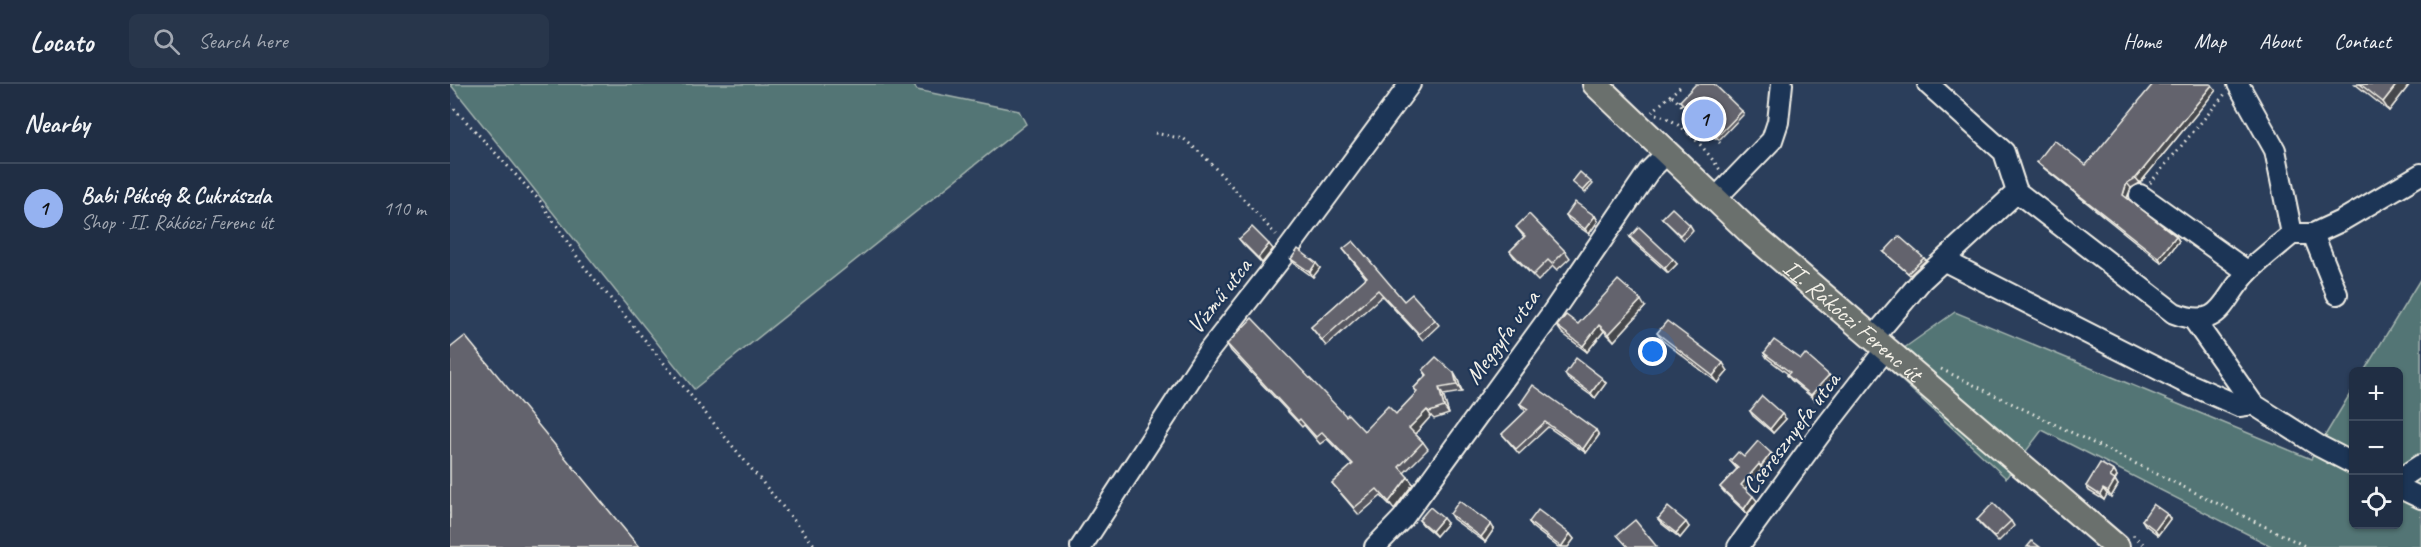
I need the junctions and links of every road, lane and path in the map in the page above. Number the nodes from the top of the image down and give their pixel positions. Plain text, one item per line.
1 (1410, 84) edge
2 (1595, 84) edge
3 (1683, 84) edge
4 (1782, 84) edge
5 (1928, 84) edge
6 (2232, 88) edge
7 (1672, 96) junction
8 (450, 104) edge
9 (1651, 113) dead end
10 (1700, 123) junction
11 (1155, 134) dead end
12 (1688, 135) dead end
13 (1720, 143) dead end
14 (1666, 154) junction
15 (2421, 174) edge
16 (2017, 192) junction
17 (2140, 195) joint
18 (1714, 200) junction
19 (2292, 234) junction
20 (2313, 234) junction
21 (1289, 248) junction
22 (1945, 261) junction
23 (2248, 272) junction
24 (2337, 294) dead end
25 (2194, 320) junction
26 (1879, 345) junction
27 (1936, 367) dead end
28 (2253, 404) junction
29 (2349, 461) edge
30 (2421, 465) edge
31 (2403, 477) edge
32 (2403, 489) edge
33 (2421, 498) edge
34 (816, 547) edge
35 (1081, 547) edge
36 (1375, 547) edge
37 (1738, 547) edge
38 (2117, 547) edge
39 (2307, 547) edge

1 - 21 street, Vízmű utca
2 - 14 main road, II. Rákóczi Ferenc út
3 - 7 path
4 - 18 street
5 - 16 street
6 - 17 path
6 - 19 street
7 - 9 path
7 - 10 path
8 - 34 path
10 - 12 path
10 - 13 path
11 - 21 path
14 - 18 main road, II. Rákóczi Ferenc út
14 - 36 street, Meggyfa utca
15 - 20 street
16 - 22 street, Cseresznyefa utca
16 - 25 street
17 - 23 street
18 - 26 main road, II. Rákóczi Ferenc út
19 - 20 street
19 - 23 street
20 - 24 street
21 - 35 street, Vízmű utca
22 - 26 street, Cseresznyefa utca
22 - 28 street
23 - 25 street
25 - 28 street
26 - 37 street, Cseresznyefa utca
26 - 38 main road, II. Rákóczi Ferenc út
27 - 39 path
28 - 29 street
30 - 31 street
32 - 33 street

